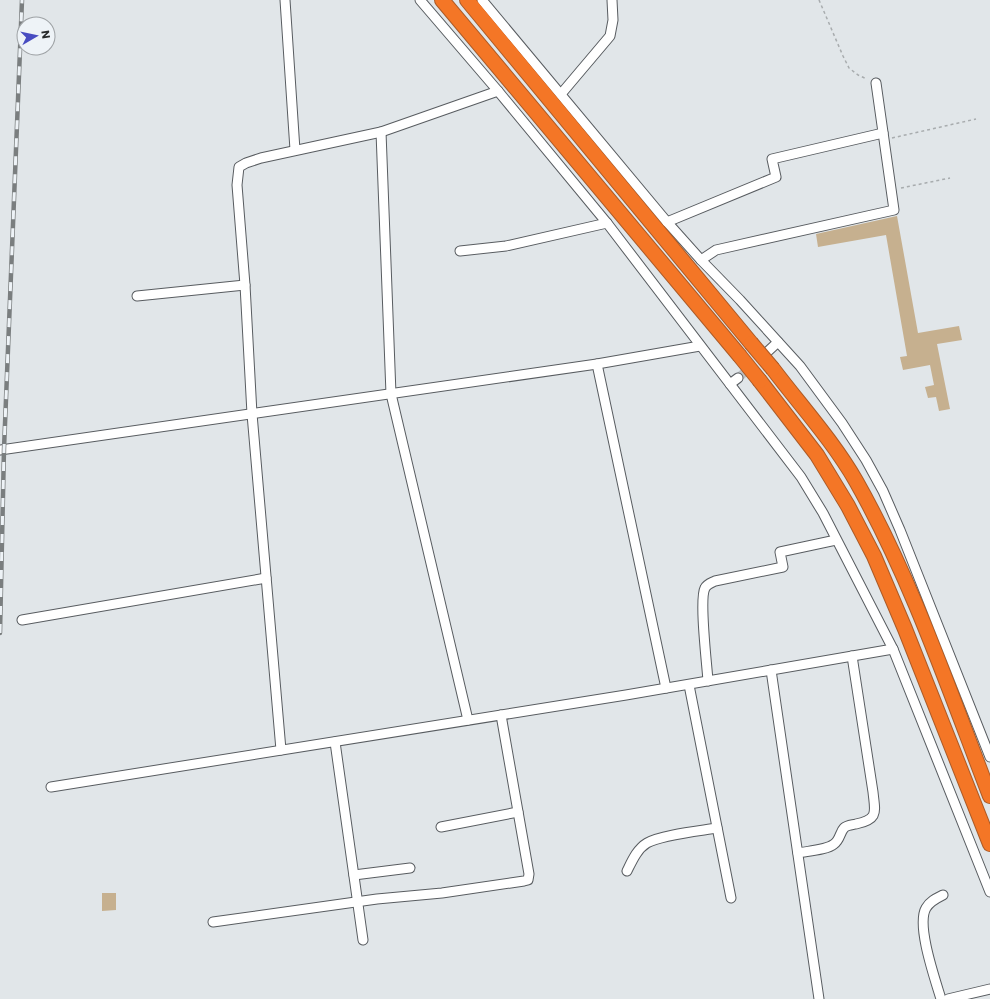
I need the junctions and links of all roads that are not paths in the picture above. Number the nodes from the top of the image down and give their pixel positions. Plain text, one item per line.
1 (284, 0) edge
2 (420, 0) edge
3 (442, 0) edge
4 (466, 0) edge
5 (482, 0) edge
6 (612, 0) edge
7 (876, 83) road end
8 (498, 91) junction
9 (561, 94) junction
10 (381, 132) junction
11 (883, 136) junction
12 (295, 150) junction
13 (667, 222) junction
14 (607, 223) junction
15 (460, 251) dead end
16 (701, 260) junction
17 (245, 285) junction
18 (137, 296) dead end
19 (778, 342) junction
20 (700, 346) junction
21 (765, 354) tunnel mouth
22 (597, 364) junction
23 (738, 378) tunnel mouth
24 (730, 384) junction
25 (391, 394) junction
26 (252, 414) junction
27 (0, 450) edge
28 (836, 540) junction
29 (266, 578) junction
30 (22, 620) dead end
31 (893, 649) junction
32 (852, 656) junction
33 (770, 670) junction
34 (708, 681) junction
35 (689, 685) junction
36 (666, 688) junction
37 (501, 715) junction
38 (468, 720) junction
39 (334, 742) junction
40 (281, 750) junction
41 (990, 757) edge
42 (51, 786) dead end
43 (990, 796) edge
44 (518, 812) junction
45 (441, 827) dead end
46 (717, 828) junction
47 (990, 844) edge
48 (798, 854) junction
49 (410, 868) dead end
50 (627, 871) dead end
51 (354, 875) junction
52 (990, 892) edge
53 (943, 895) dead end
54 (731, 898) dead end
55 (358, 902) junction
56 (213, 922) dead end
57 (363, 940) dead end
58 (990, 989) edge
59 (819, 999) edge
60 (941, 999) edge
61 (948, 999) edge

1 - 12 street
2 - 8 street
3 - 47 highway, bridge
4 - 43 highway, bridge
5 - 9 street
6 - 9 street
7 - 11 street
8 - 10 street
8 - 14 street
9 - 13 street
10 - 12 street
10 - 25 street
11 - 13 street
11 - 16 street
12 - 17 street
13 - 16 street
14 - 15 street
14 - 20 street
16 - 19 street
17 - 18 street
17 - 26 street
19 - 21 street
19 - 41 street
20 - 22 street
20 - 24 street
22 - 25 street
22 - 36 street
23 - 24 street
24 - 28 street
25 - 26 street
25 - 38 street
26 - 27 street
26 - 29 street
28 - 31 street
28 - 34 street
29 - 30 street
29 - 40 street
31 - 32 street
31 - 52 street
32 - 33 street
32 - 48 street
33 - 34 street
33 - 48 street
34 - 35 street
35 - 36 street
35 - 46 street
36 - 37 street
37 - 38 street
37 - 44 street
38 - 39 street
39 - 40 street
39 - 51 street
40 - 42 street
44 - 45 street
44 - 55 street
46 - 50 street
46 - 54 street
48 - 59 street
49 - 51 street
51 - 55 street
53 - 60 street
55 - 56 street
55 - 57 street
58 - 61 street

